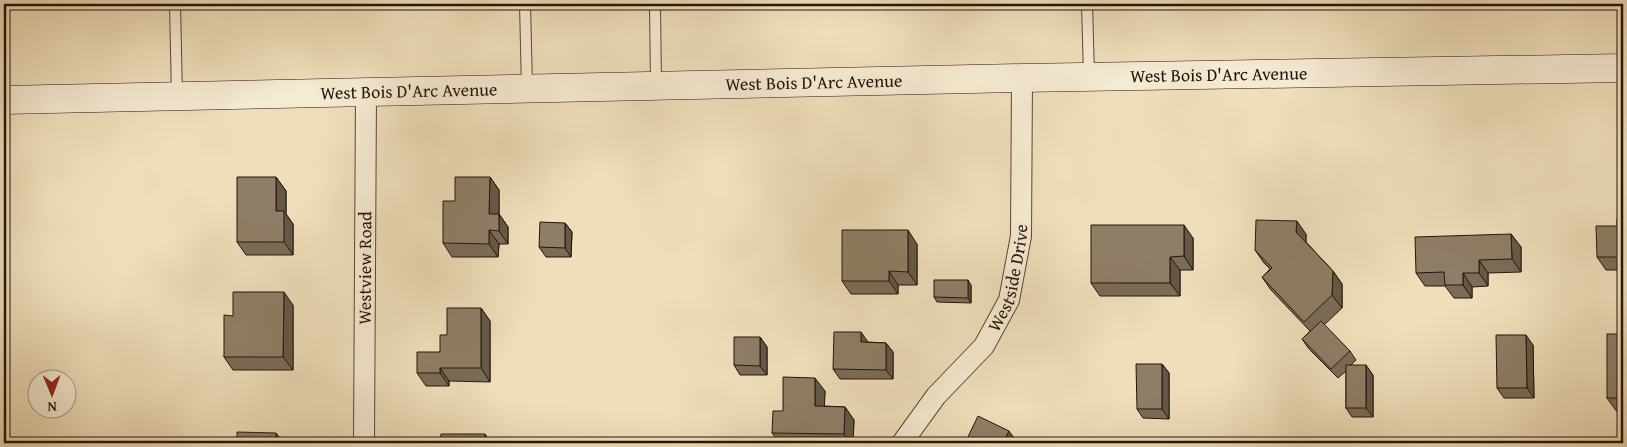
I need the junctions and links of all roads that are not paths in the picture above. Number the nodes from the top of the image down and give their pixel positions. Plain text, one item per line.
1 (175, 4) edge
2 (525, 4) edge
3 (655, 4) edge
4 (1087, 4) edge
5 (1623, 68) edge
6 (1089, 77) junction
7 (1022, 78) junction
8 (656, 86) junction
9 (527, 89) junction
10 (366, 93) junction
11 (177, 97) junction
12 (4, 100) edge
13 (364, 443) edge
14 (902, 443) edge

1 - 11 lane
2 - 9 lane
3 - 8 lane
4 - 6 lane
5 - 6 street, West Bois D'Arc Avenue
6 - 7 street, West Bois D'Arc Avenue
7 - 8 street, West Bois D'Arc Avenue
7 - 14 street, Westside Drive
8 - 9 street, West Bois D'Arc Avenue
9 - 10 street, West Bois D'Arc Avenue
10 - 11 street, West Bois D'Arc Avenue
10 - 13 street, Westview Road
11 - 12 street, West Bois D'Arc Avenue

